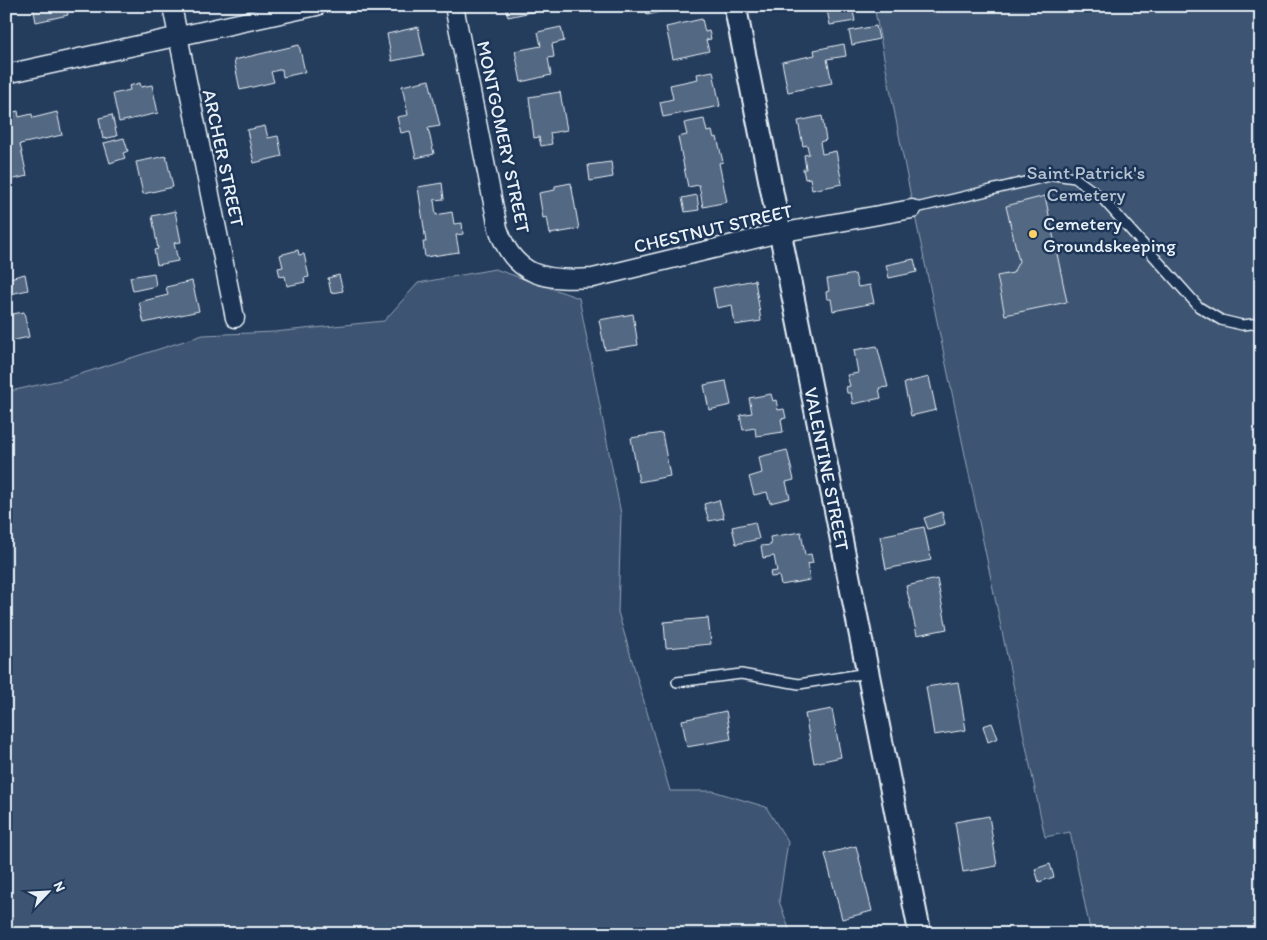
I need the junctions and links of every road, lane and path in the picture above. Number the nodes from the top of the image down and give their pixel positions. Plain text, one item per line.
1 (172, 6) edge
2 (317, 6) edge
3 (454, 6) edge
4 (735, 6) edge
5 (178, 37) junction
6 (6, 74) edge
7 (912, 209) joint
8 (779, 233) junction
9 (525, 269) joint
10 (235, 318) dead end
11 (1261, 323) edge
12 (867, 672) junction
13 (677, 682) dead end
14 (920, 934) edge

1 - 5 street, ARCHER STREET
2 - 5 street
3 - 9 street, MONTGOMERY STREET
4 - 8 street, VALENTINE STREET
5 - 6 street
5 - 10 street, ARCHER STREET
7 - 8 street, CHESTNUT STREET
7 - 11 lane
8 - 9 street, CHESTNUT STREET
8 - 12 street, VALENTINE STREET
12 - 13 lane
12 - 14 street, VALENTINE STREET

